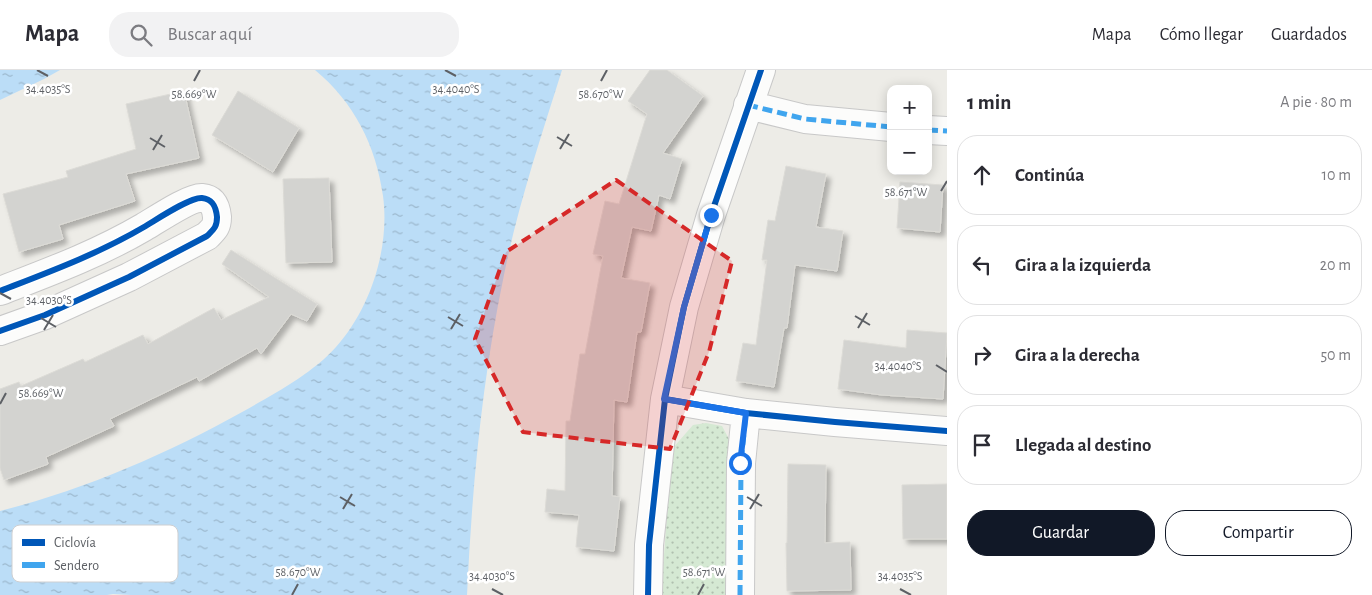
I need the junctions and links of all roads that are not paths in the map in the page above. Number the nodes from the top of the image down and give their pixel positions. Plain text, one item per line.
1 (761, 70) edge
2 (748, 105) junction
3 (887, 127) edge
4 (932, 130) edge
5 (947, 131) edge
6 (0, 291) edge
7 (0, 331) edge
8 (664, 399) junction
9 (746, 413) junction
10 (947, 431) edge
11 (648, 595) edge
12 (740, 595) edge

1 - 2 street
2 - 3 street
2 - 8 street
4 - 5 street
6 - 7 street
8 - 9 street
8 - 11 street
9 - 10 street
9 - 12 street

